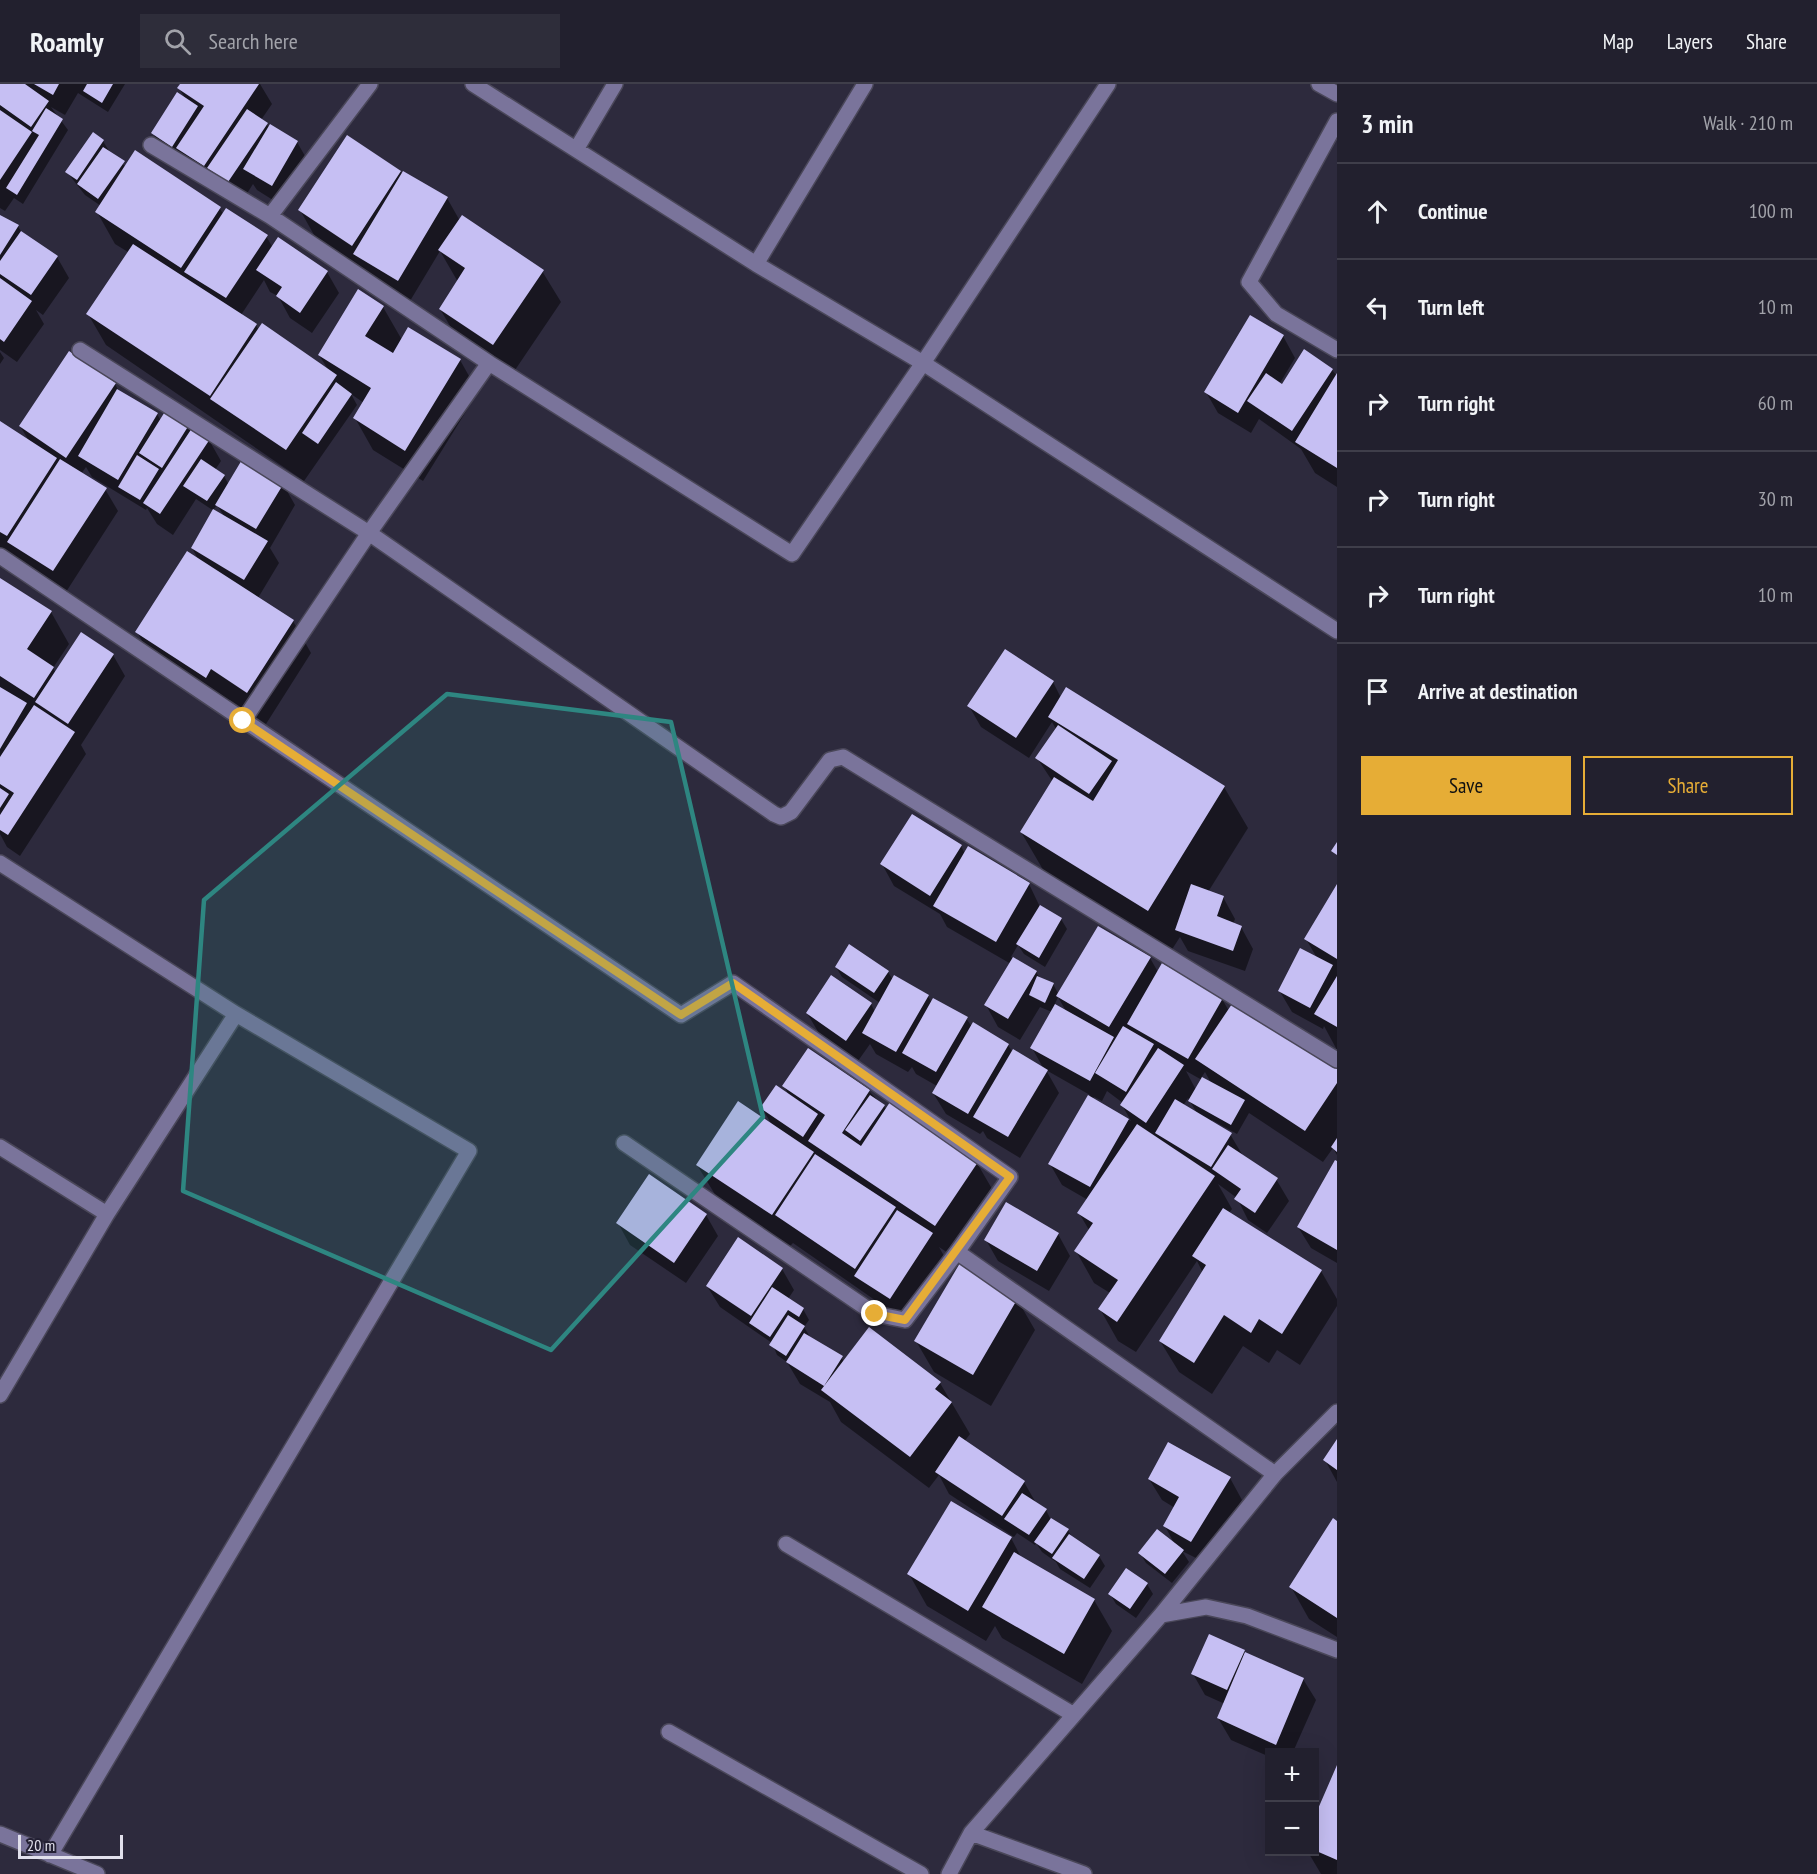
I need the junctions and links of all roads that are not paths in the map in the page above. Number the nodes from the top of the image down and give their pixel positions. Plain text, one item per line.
1 (370, 84) edge
2 (473, 84) edge
3 (615, 84) edge
4 (865, 84) edge
5 (1108, 84) edge
6 (1319, 84) edge
7 (1337, 94) edge
8 (1337, 121) edge
9 (151, 145) dead end
10 (577, 148) junction
11 (270, 216) junction
12 (756, 264) junction
13 (80, 350) dead end
14 (1337, 350) edge
15 (489, 363) junction
16 (923, 363) junction
17 (369, 533) junction
18 (0, 556) edge
19 (1337, 631) edge
20 (243, 721) junction
21 (0, 863) edge
22 (236, 1014) junction
23 (1337, 1060) edge
24 (624, 1143) dead end
25 (0, 1147) edge
26 (107, 1214) junction
27 (957, 1252) junction
28 (0, 1395) edge
29 (1337, 1412) edge
30 (1275, 1474) junction
31 (786, 1544) dead end
32 (1161, 1615) junction
33 (1337, 1650) edge
34 (1074, 1715) junction
35 (669, 1732) dead end
36 (971, 1833) junction
37 (0, 1834) edge
38 (50, 1855) junction
39 (97, 1874) edge
40 (921, 1874) edge
41 (949, 1874) edge
42 (1084, 1874) edge

1 - 11 street
2 - 10 street
3 - 10 street
4 - 12 street
5 - 16 street
6 - 7 street
8 - 14 street
9 - 11 street
10 - 12 street
11 - 15 street
12 - 16 street
13 - 17 street
15 - 16 street
15 - 17 street
16 - 19 street
17 - 20 street
17 - 23 street
18 - 20 street
20 - 27 street
21 - 22 street
22 - 26 street
22 - 38 street
24 - 27 street
25 - 26 street
26 - 28 street
27 - 30 street
29 - 30 street
30 - 32 street
31 - 34 street
32 - 33 street
32 - 34 street
34 - 36 street
35 - 40 street
36 - 41 street
36 - 42 street
37 - 38 street
38 - 39 street

